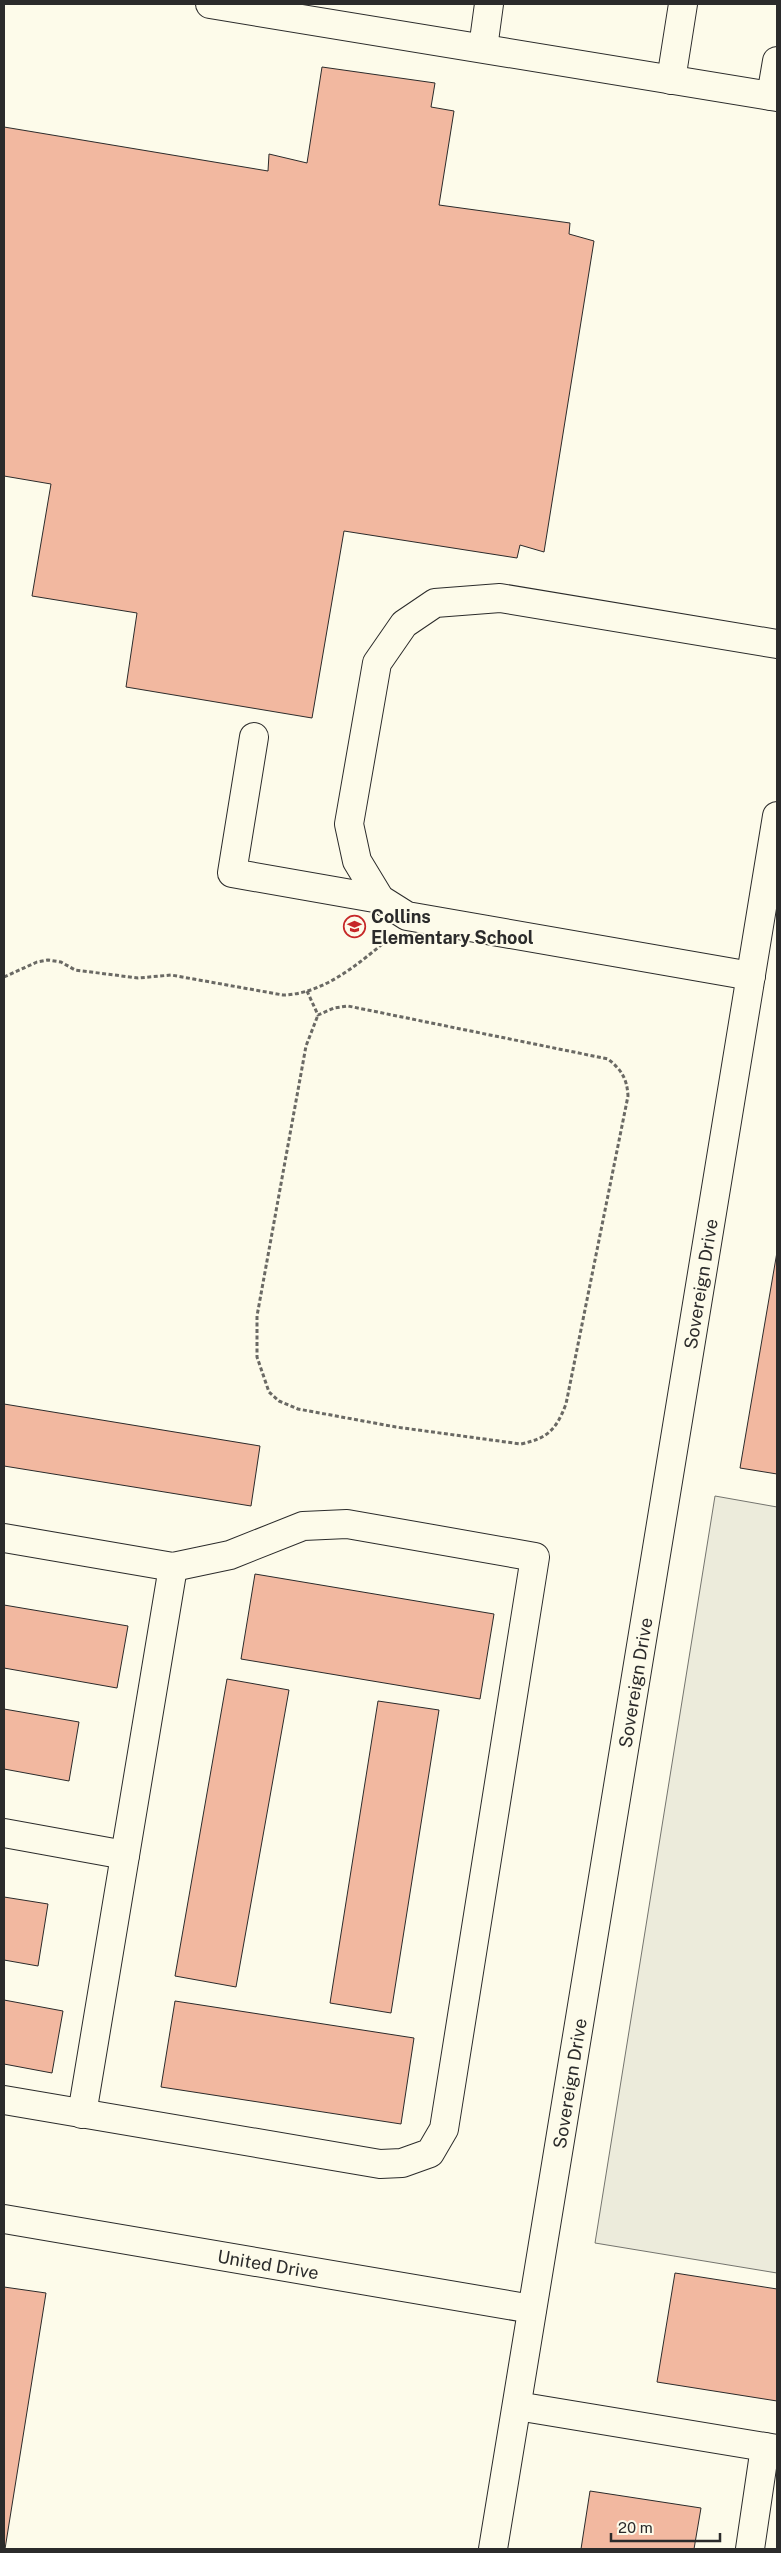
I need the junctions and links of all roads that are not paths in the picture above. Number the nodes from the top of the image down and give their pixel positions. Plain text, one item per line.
1 (210, 4) edge
2 (489, 4) edge
3 (684, 4) edge
4 (482, 48) junction
5 (777, 62) edge
6 (671, 80) junction
7 (774, 97) edge
8 (777, 644) edge
9 (254, 737) dead end
10 (777, 816) edge
11 (380, 899) junction
12 (751, 976) junction
13 (4, 1538) edge
14 (173, 1567) junction
15 (4, 1833) edge
16 (125, 1854) junction
17 (4, 2100) edge
18 (82, 2114) junction
19 (4, 2219) edge
20 (532, 2309) junction
21 (517, 2406) junction
22 (771, 2448) edge
23 (493, 2549) edge
24 (750, 2549) edge

1 - 4 street
2 - 4 street
3 - 6 street
4 - 6 street
5 - 7 street
6 - 7 street
8 - 11 street
9 - 11 street
10 - 12 street, Sovereign Drive
11 - 12 street
12 - 20 street, Sovereign Drive
13 - 14 street
14 - 16 street
14 - 18 street
15 - 16 street
16 - 18 street
17 - 18 street
19 - 20 street, United Drive
20 - 21 street, Sovereign Drive
21 - 22 street
21 - 23 street, Sovereign Drive
22 - 24 street

